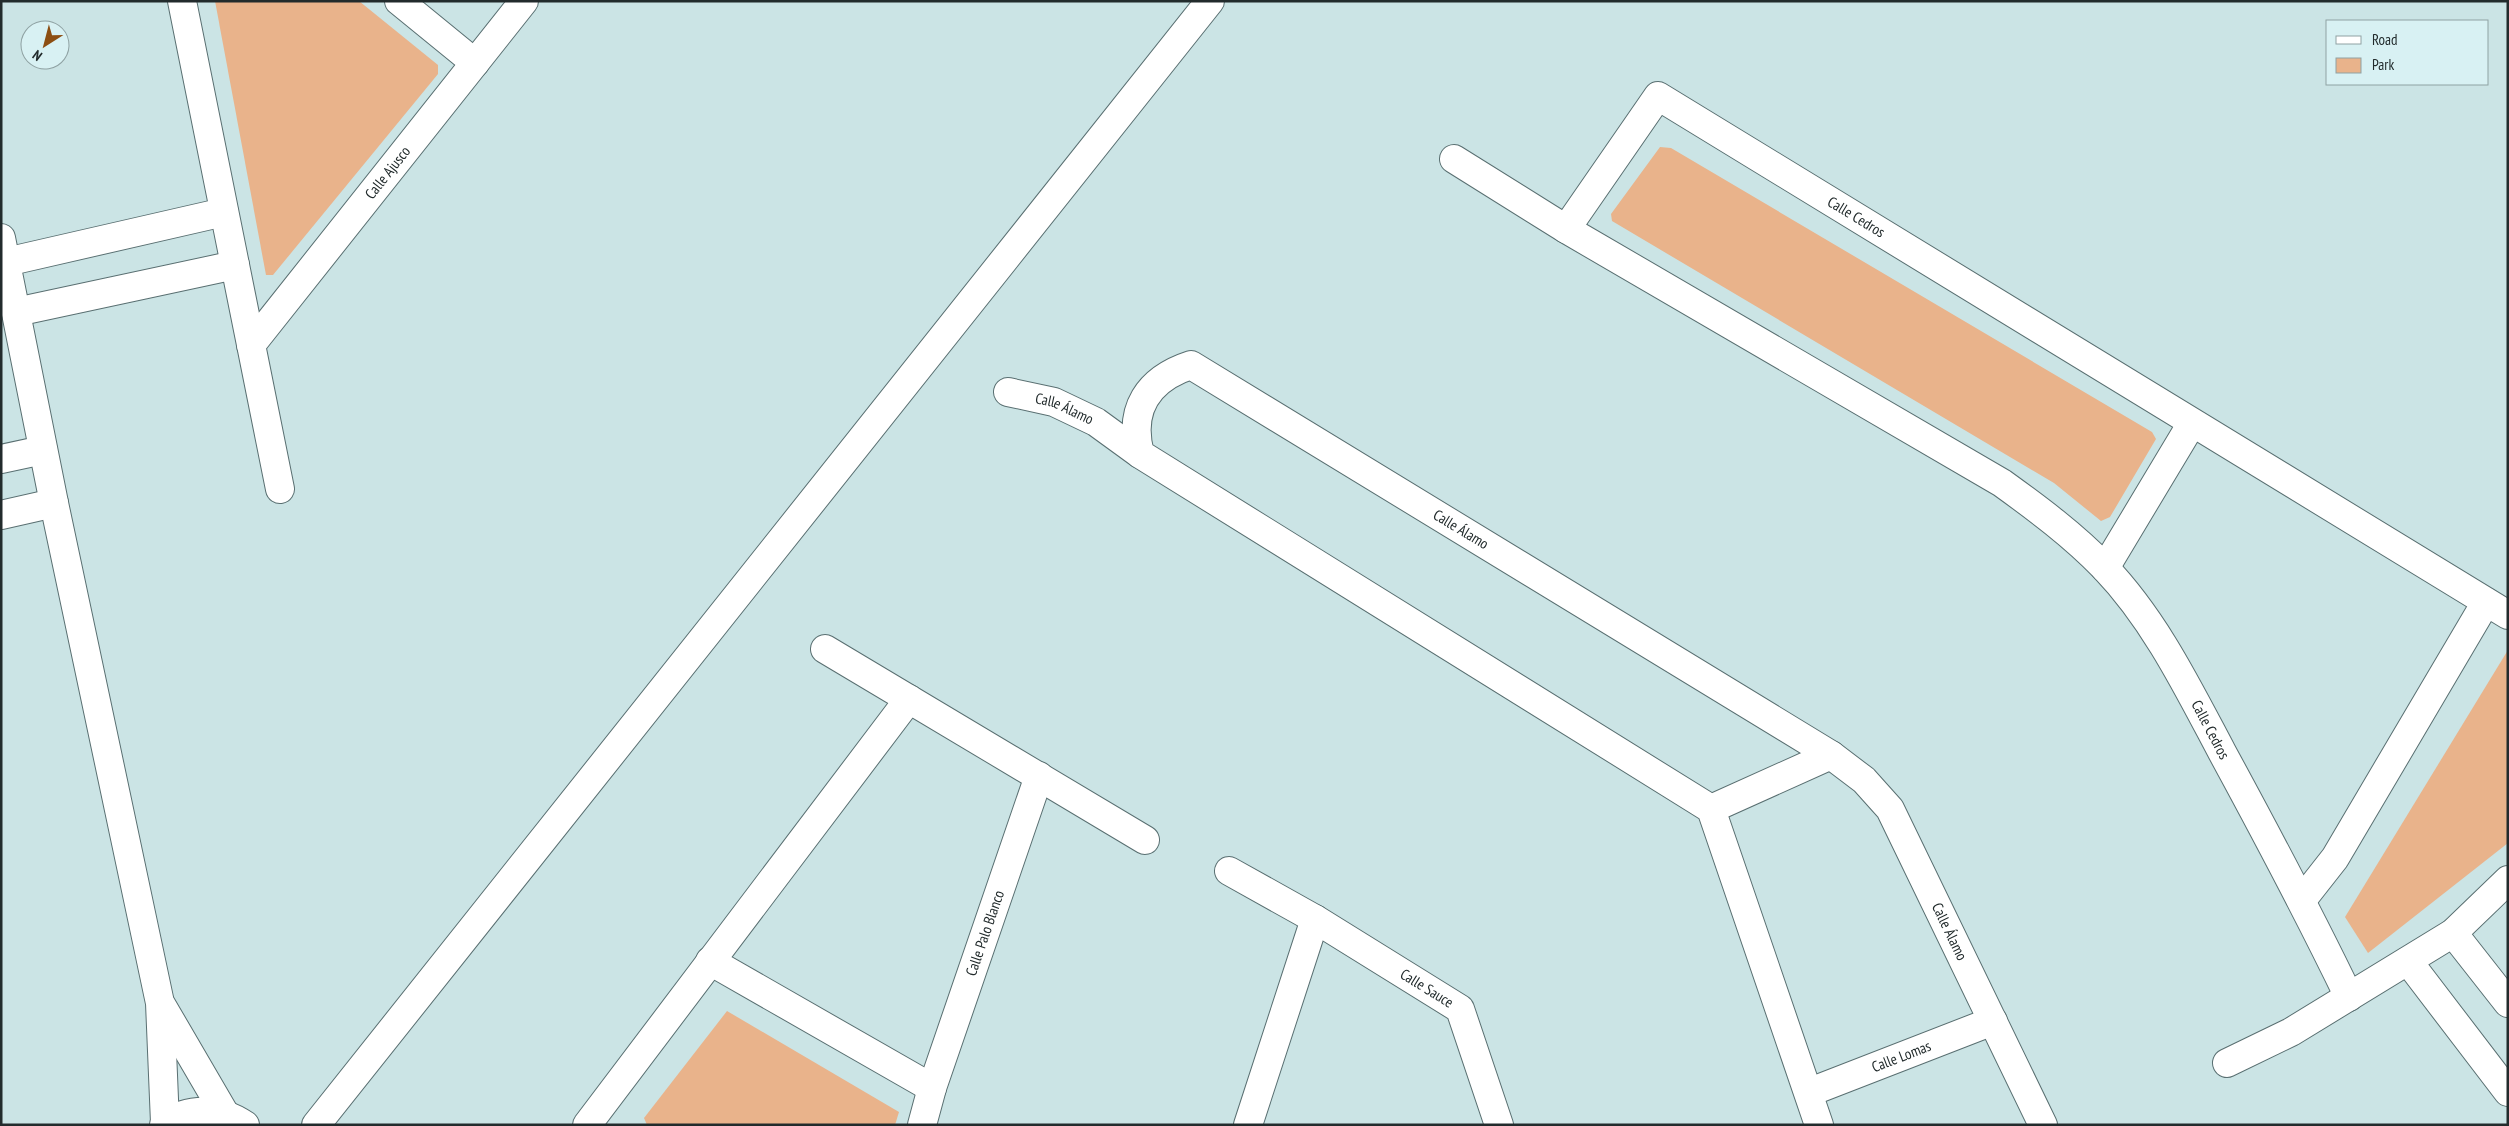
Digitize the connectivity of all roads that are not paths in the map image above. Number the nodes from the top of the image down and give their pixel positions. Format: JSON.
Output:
{"nodes":[{"id":1,"x":182,"y":1,"type":"edge"},
{"id":2,"x":399,"y":1,"type":"edge"},
{"id":3,"x":524,"y":1,"type":"edge"},
{"id":4,"x":1210,"y":1,"type":"edge"},
{"id":5,"x":475,"y":63,"type":"junction"},
{"id":6,"x":1454,"y":159,"type":"dead end"},
{"id":7,"x":224,"y":212,"type":"junction"},
{"id":8,"x":1566,"y":230,"type":"junction"},
{"id":9,"x":4,"y":250,"type":"edge"},
{"id":10,"x":235,"y":264,"type":"junction"},
{"id":11,"x":16,"y":312,"type":"junction"},
{"id":12,"x":251,"y":345,"type":"junction"},
{"id":13,"x":1008,"y":392,"type":"dead end"},
{"id":14,"x":2192,"y":422,"type":"junction"},
{"id":15,"x":43,"y":450,"type":"junction"},
{"id":16,"x":1140,"y":454,"type":"junction"},
{"id":17,"x":1,"y":459,"type":"edge"},
{"id":18,"x":280,"y":489,"type":"dead end"},
{"id":19,"x":54,"y":503,"type":"junction"},
{"id":20,"x":1,"y":515,"type":"edge"},
{"id":21,"x":2105,"y":568,"type":"junction"},
{"id":22,"x":2497,"y":609,"type":"edge"},
{"id":23,"x":825,"y":649,"type":"dead end"},
{"id":24,"x":909,"y":699,"type":"junction"},
{"id":25,"x":1831,"y":755,"type":"junction"},
{"id":26,"x":1039,"y":776,"type":"junction"},
{"id":27,"x":1711,"y":809,"type":"junction"},
{"id":28,"x":1145,"y":840,"type":"dead end"},
{"id":29,"x":1228,"y":871,"type":"dead end"},
{"id":30,"x":2508,"y":880,"type":"edge"},
{"id":31,"x":2302,"y":900,"type":"junction"},
{"id":32,"x":1315,"y":919,"type":"junction"},
{"id":33,"x":2453,"y":933,"type":"junction"},
{"id":34,"x":710,"y":961,"type":"junction"},
{"id":35,"x":2408,"y":961,"type":"junction"},
{"id":36,"x":2349,"y":998,"type":"junction"},
{"id":37,"x":160,"y":1003,"type":"junction"},
{"id":38,"x":2508,"y":1003,"type":"edge"},
{"id":39,"x":1993,"y":1021,"type":"junction"},
{"id":40,"x":2227,"y":1063,"type":"dead end"},
{"id":41,"x":932,"y":1088,"type":"junction"},
{"id":42,"x":1810,"y":1092,"type":"junction"},
{"id":43,"x":2508,"y":1092,"type":"edge"},
{"id":44,"x":235,"y":1120,"type":"edge"},
{"id":45,"x":164,"y":1124,"type":"edge"},
{"id":46,"x":316,"y":1125,"type":"edge"},
{"id":47,"x":587,"y":1125,"type":"edge"},
{"id":48,"x":922,"y":1125,"type":"edge"},
{"id":49,"x":1248,"y":1125,"type":"edge"},
{"id":50,"x":1499,"y":1125,"type":"edge"},
{"id":51,"x":1819,"y":1125,"type":"edge"},
{"id":52,"x":2043,"y":1125,"type":"edge"}],
"edges":[{"from":1,"to":7,"type":"street"},
{"from":2,"to":5,"type":"street"},
{"from":3,"to":5,"type":"street","name":"Calle Ajusco"},
{"from":4,"to":46,"type":"street"},
{"from":5,"to":12,"type":"street","name":"Calle Ajusco"},
{"from":6,"to":8,"type":"street","name":"Calle Cedros"},
{"from":7,"to":9,"type":"street"},
{"from":7,"to":10,"type":"street"},
{"from":8,"to":14,"type":"street","name":"Calle Cedros"},
{"from":8,"to":21,"type":"street","name":"Calle Cedros"},
{"from":9,"to":11,"type":"street"},
{"from":10,"to":11,"type":"street"},
{"from":10,"to":12,"type":"street"},
{"from":11,"to":15,"type":"street"},
{"from":12,"to":18,"type":"street"},
{"from":13,"to":16,"type":"street","name":"Calle Álamo"},
{"from":14,"to":21,"type":"street"},
{"from":14,"to":22,"type":"street","name":"Calle Cedros"},
{"from":15,"to":17,"type":"street"},
{"from":15,"to":19,"type":"street"},
{"from":16,"to":25,"type":"street","name":"Calle Álamo"},
{"from":16,"to":27,"type":"street","name":"Calle Álamo"},
{"from":19,"to":20,"type":"street"},
{"from":19,"to":37,"type":"street"},
{"from":21,"to":31,"type":"street","name":"Calle Cedros"},
{"from":22,"to":31,"type":"street","name":"Calle Cedros"},
{"from":23,"to":24,"type":"street"},
{"from":24,"to":26,"type":"street"},
{"from":24,"to":34,"type":"street"},
{"from":25,"to":27,"type":"street"},
{"from":25,"to":39,"type":"street","name":"Calle Álamo"},
{"from":26,"to":28,"type":"street"},
{"from":26,"to":41,"type":"street","name":"Calle Palo Blanco"},
{"from":27,"to":42,"type":"street"},
{"from":29,"to":32,"type":"street","name":"Calle Sauce"},
{"from":30,"to":33,"type":"street"},
{"from":31,"to":36,"type":"street","name":"Calle Cedros"},
{"from":32,"to":49,"type":"street"},
{"from":32,"to":50,"type":"street","name":"Calle Sauce"},
{"from":33,"to":35,"type":"street"},
{"from":33,"to":38,"type":"street"},
{"from":34,"to":41,"type":"street"},
{"from":34,"to":47,"type":"street"},
{"from":35,"to":36,"type":"street"},
{"from":35,"to":43,"type":"street"},
{"from":36,"to":40,"type":"street"},
{"from":37,"to":44,"type":"street"},
{"from":37,"to":45,"type":"street"},
{"from":39,"to":42,"type":"street","name":"Calle Lomas"},
{"from":39,"to":52,"type":"street","name":"Calle Álamo"},
{"from":41,"to":48,"type":"street","name":"Calle Palo Blanco"},
{"from":42,"to":51,"type":"street"},
{"from":44,"to":45,"type":"street"}]}
